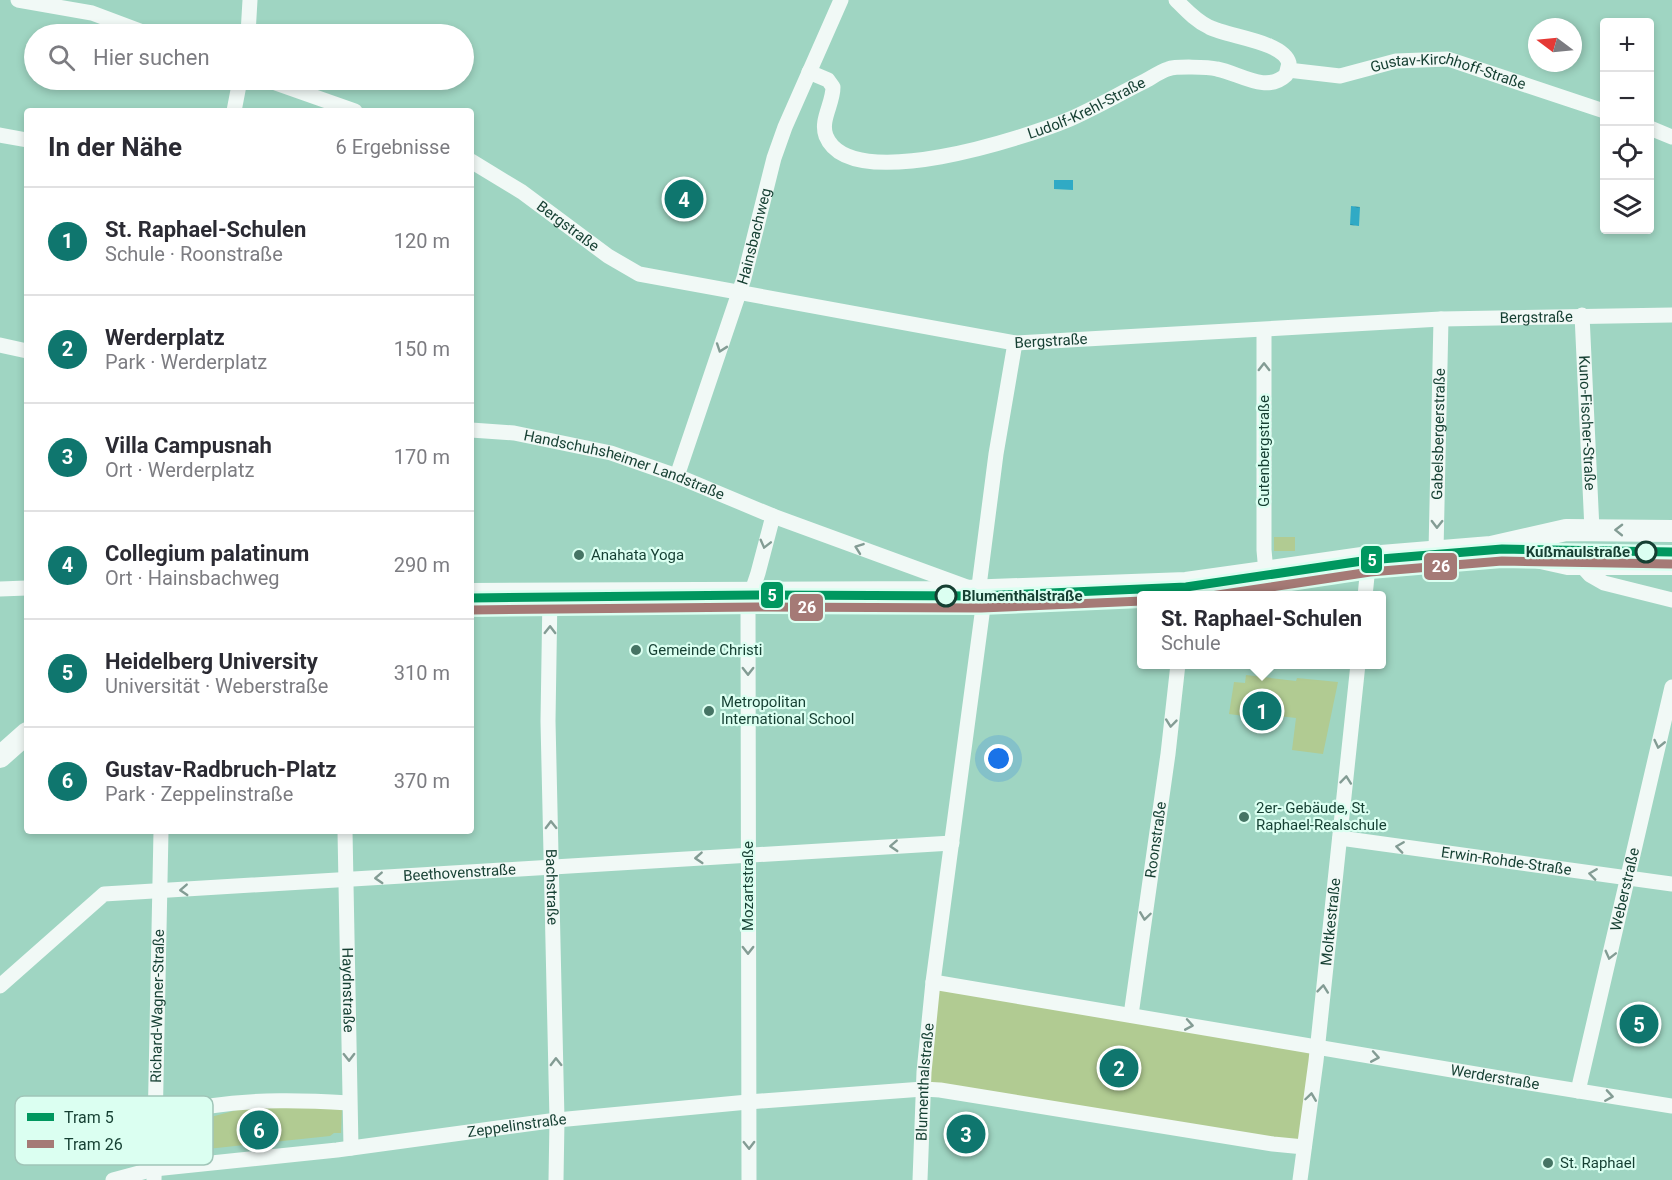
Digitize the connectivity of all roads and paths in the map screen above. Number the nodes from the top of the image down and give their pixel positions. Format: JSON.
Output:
{"nodes":[{"id":1,"x":18,"y":0,"type":"edge"},
{"id":2,"x":250,"y":0,"type":"edge"},
{"id":3,"x":841,"y":0,"type":"edge"},
{"id":4,"x":1176,"y":0,"type":"edge"},
{"id":5,"x":121,"y":24,"type":"edge"},
{"id":6,"x":249,"y":24,"type":"edge"},
{"id":7,"x":1288,"y":70,"type":"junction"},
{"id":8,"x":809,"y":72,"type":"junction"},
{"id":9,"x":238,"y":90,"type":"edge"},
{"id":10,"x":295,"y":90,"type":"edge"},
{"id":11,"x":235,"y":108,"type":"edge"},
{"id":12,"x":346,"y":108,"type":"edge"},
{"id":13,"x":1600,"y":109,"type":"edge"},
{"id":14,"x":1654,"y":130,"type":"edge"},
{"id":15,"x":0,"y":135,"type":"edge"},
{"id":16,"x":1672,"y":137,"type":"edge"},
{"id":17,"x":24,"y":139,"type":"edge"},
{"id":18,"x":474,"y":163,"type":"edge"},
{"id":19,"x":739,"y":292,"type":"junction"},
{"id":20,"x":1582,"y":315,"type":"junction"},
{"id":21,"x":1672,"y":315,"type":"edge"},
{"id":22,"x":1441,"y":319,"type":"junction"},
{"id":23,"x":1264,"y":330,"type":"junction"},
{"id":24,"x":1015,"y":343,"type":"junction"},
{"id":25,"x":0,"y":345,"type":"edge"},
{"id":26,"x":24,"y":350,"type":"edge"},
{"id":27,"x":474,"y":430,"type":"edge"},
{"id":28,"x":677,"y":476,"type":"junction"},
{"id":29,"x":773,"y":516,"type":"junction"},
{"id":30,"x":1592,"y":530,"type":"junction"},
{"id":31,"x":1672,"y":531,"type":"edge"},
{"id":32,"x":1491,"y":547,"type":"junction"},
{"id":33,"x":1436,"y":551,"type":"junction"},
{"id":34,"x":1369,"y":557,"type":"junction"},
{"id":35,"x":1580,"y":564,"type":"junction"},
{"id":36,"x":1672,"y":564,"type":"edge"},
{"id":37,"x":1266,"y":572,"type":"junction"},
{"id":38,"x":24,"y":588,"type":"edge"},
{"id":39,"x":0,"y":589,"type":"edge"},
{"id":40,"x":1185,"y":590,"type":"edge"},
{"id":41,"x":978,"y":591,"type":"junction"},
{"id":42,"x":1366,"y":591,"type":"edge"},
{"id":43,"x":750,"y":592,"type":"junction"},
{"id":44,"x":550,"y":593,"type":"junction"},
{"id":45,"x":474,"y":594,"type":"edge"},
{"id":46,"x":1672,"y":600,"type":"edge"},
{"id":47,"x":1177,"y":669,"type":"edge"},
{"id":48,"x":1357,"y":669,"type":"edge"},
{"id":49,"x":1672,"y":687,"type":"edge"},
{"id":50,"x":24,"y":736,"type":"edge"},
{"id":51,"x":0,"y":757,"type":"edge"},
{"id":52,"x":161,"y":834,"type":"edge"},
{"id":53,"x":345,"y":834,"type":"edge"},
{"id":54,"x":1340,"y":838,"type":"junction"},
{"id":55,"x":952,"y":843,"type":"junction"},
{"id":56,"x":748,"y":855,"type":"junction"},
{"id":57,"x":552,"y":868,"type":"junction"},
{"id":58,"x":1628,"y":879,"type":"junction"},
{"id":59,"x":346,"y":880,"type":"junction"},
{"id":60,"x":1672,"y":884,"type":"edge"},
{"id":61,"x":160,"y":891,"type":"junction"},
{"id":62,"x":933,"y":982,"type":"junction"},
{"id":63,"x":0,"y":986,"type":"edge"},
{"id":64,"x":1131,"y":1015,"type":"junction"},
{"id":65,"x":1318,"y":1048,"type":"junction"},
{"id":66,"x":923,"y":1089,"type":"junction"},
{"id":67,"x":1578,"y":1090,"type":"junction"},
{"id":68,"x":156,"y":1096,"type":"edge"},
{"id":69,"x":748,"y":1102,"type":"junction"},
{"id":70,"x":349,"y":1103,"type":"junction"},
{"id":71,"x":213,"y":1105,"type":"edge"},
{"id":72,"x":1672,"y":1106,"type":"edge"},
{"id":73,"x":557,"y":1120,"type":"junction"},
{"id":74,"x":1304,"y":1147,"type":"junction"},
{"id":75,"x":351,"y":1148,"type":"junction"},
{"id":76,"x":154,"y":1174,"type":"edge"},
{"id":77,"x":113,"y":1180,"type":"edge"},
{"id":78,"x":556,"y":1180,"type":"edge"},
{"id":79,"x":749,"y":1180,"type":"edge"},
{"id":80,"x":920,"y":1180,"type":"edge"},
{"id":81,"x":1300,"y":1180,"type":"edge"}],
"edges":[{"from":1,"to":5,"type":"street"},
{"from":2,"to":6,"type":"street"},
{"from":3,"to":8,"type":"street","name":"Hainsbachweg"},
{"from":4,"to":7,"type":"street"},
{"from":7,"to":8,"type":"street","name":"Ludolf-Krehl-Straße"},
{"from":7,"to":13,"type":"street","name":"Gustav-Kirchhoff-Straße"},
{"from":8,"to":19,"type":"street","name":"Hainsbachweg"},
{"from":9,"to":11,"type":"street"},
{"from":10,"to":12,"type":"street"},
{"from":14,"to":16,"type":"street"},
{"from":15,"to":17,"type":"street"},
{"from":18,"to":19,"type":"street","name":"Bergstraße"},
{"from":19,"to":24,"type":"street","name":"Bergstraße"},
{"from":19,"to":28,"type":"street","name":"Hainsbachweg","one_way":true},
{"from":20,"to":21,"type":"street","name":"Bergstraße"},
{"from":20,"to":22,"type":"street","name":"Bergstraße"},
{"from":20,"to":30,"type":"street","name":"Kuno-Fischer-Straße"},
{"from":22,"to":23,"type":"street","name":"Bergstraße"},
{"from":22,"to":33,"type":"street","name":"Gabelsbergerstraße","one_way":true},
{"from":23,"to":24,"type":"street","name":"Bergstraße"},
{"from":37,"to":23,"type":"street","name":"Gutenbergstraße","one_way":true},
{"from":24,"to":41,"type":"street","name":"Blumenthalstraße"},
{"from":25,"to":26,"type":"street"},
{"from":27,"to":28,"type":"street","name":"Handschuhsheimer Landstraße"},
{"from":28,"to":29,"type":"street","name":"Handschuhsheimer Landstraße"},
{"from":41,"to":29,"type":"street","name":"Handschuhsheimer Landstraße","one_way":true},
{"from":29,"to":43,"type":"street","one_way":true},
{"from":31,"to":30,"type":"main road","name":"Handschuhsheimer Landstraße","one_way":true},
{"from":30,"to":32,"type":"main road","name":"Handschuhsheimer Landstraße"},
{"from":32,"to":33,"type":"main road","name":"Handschuhsheimer Landstraße"},
{"from":32,"to":35,"type":"main road","name":"Handschuhsheimer Landstraße"},
{"from":33,"to":34,"type":"main road","name":"Handschuhsheimer Landstraße"},
{"from":34,"to":37,"type":"main road","name":"Handschuhsheimer Landstraße"},
{"from":34,"to":42,"type":"street"},
{"from":35,"to":36,"type":"main road","name":"Handschuhsheimer Landstraße"},
{"from":35,"to":46,"type":"street"},
{"from":37,"to":40,"type":"main road","name":"Handschuhsheimer Landstraße"},
{"from":38,"to":39,"type":"street"},
{"from":40,"to":41,"type":"main road","name":"Handschuhsheimer Landstraße"},
{"from":41,"to":43,"type":"main road"},
{"from":41,"to":55,"type":"street","name":"Blumenthalstraße"},
{"from":43,"to":44,"type":"main road"},
{"from":43,"to":56,"type":"street","name":"Mozartstraße","one_way":true},
{"from":44,"to":45,"type":"main road"},
{"from":57,"to":44,"type":"street","name":"Bachstraße","one_way":true},
{"from":47,"to":64,"type":"street","name":"Roonstraße","one_way":true},
{"from":54,"to":48,"type":"street","name":"Moltkestraße","one_way":true},
{"from":49,"to":58,"type":"street","name":"Weberstraße","one_way":true},
{"from":50,"to":51,"type":"main road"},
{"from":52,"to":61,"type":"street","name":"Richard-Wagner-Straße"},
{"from":53,"to":59,"type":"street","name":"Haydnstraße"},
{"from":58,"to":54,"type":"street","name":"Erwin-Rohde-Straße","one_way":true},
{"from":65,"to":54,"type":"street","name":"Moltkestraße","one_way":true},
{"from":55,"to":56,"type":"street","name":"Beethovenstraße","one_way":true},
{"from":55,"to":62,"type":"street","name":"Blumenthalstraße"},
{"from":56,"to":57,"type":"street","name":"Beethovenstraße","one_way":true},
{"from":56,"to":69,"type":"street","name":"Mozartstraße","one_way":true},
{"from":57,"to":59,"type":"street","name":"Beethovenstraße","one_way":true},
{"from":73,"to":57,"type":"street","name":"Bachstraße","one_way":true},
{"from":58,"to":60,"type":"street","name":"Erwin-Rohde-Straße"},
{"from":58,"to":67,"type":"street","name":"Weberstraße","one_way":true},
{"from":59,"to":61,"type":"street","name":"Beethovenstraße","one_way":true},
{"from":59,"to":70,"type":"street","name":"Haydnstraße","one_way":true},
{"from":61,"to":63,"type":"street","name":"Beethovenstraße"},
{"from":61,"to":68,"type":"street","name":"Richard-Wagner-Straße"},
{"from":62,"to":64,"type":"street","name":"Werderstraße"},
{"from":62,"to":66,"type":"street","name":"Blumenthalstraße"},
{"from":64,"to":65,"type":"street","name":"Werderstraße","one_way":true},
{"from":65,"to":67,"type":"street","name":"Werderstraße","one_way":true},
{"from":74,"to":65,"type":"street","name":"Moltkestraße","one_way":true},
{"from":66,"to":69,"type":"street","name":"Zeppelinstraße"},
{"from":66,"to":74,"type":"street","name":"Zeppelinstraße"},
{"from":66,"to":80,"type":"street","name":"Blumenthalstraße"},
{"from":67,"to":72,"type":"street","name":"Werderstraße","one_way":true},
{"from":69,"to":73,"type":"street","name":"Zeppelinstraße"},
{"from":69,"to":79,"type":"street","name":"Mozartstraße","one_way":true},
{"from":70,"to":71,"type":"street"},
{"from":70,"to":75,"type":"street","name":"Haydnstraße"},
{"from":73,"to":75,"type":"street","name":"Zeppelinstraße"},
{"from":73,"to":78,"type":"street","name":"Bachstraße"},
{"from":74,"to":81,"type":"street","name":"Moltkestraße"},
{"from":75,"to":76,"type":"street","name":"Zeppelinstraße"},
{"from":76,"to":77,"type":"street","name":"Zeppelinstraße"}]}
